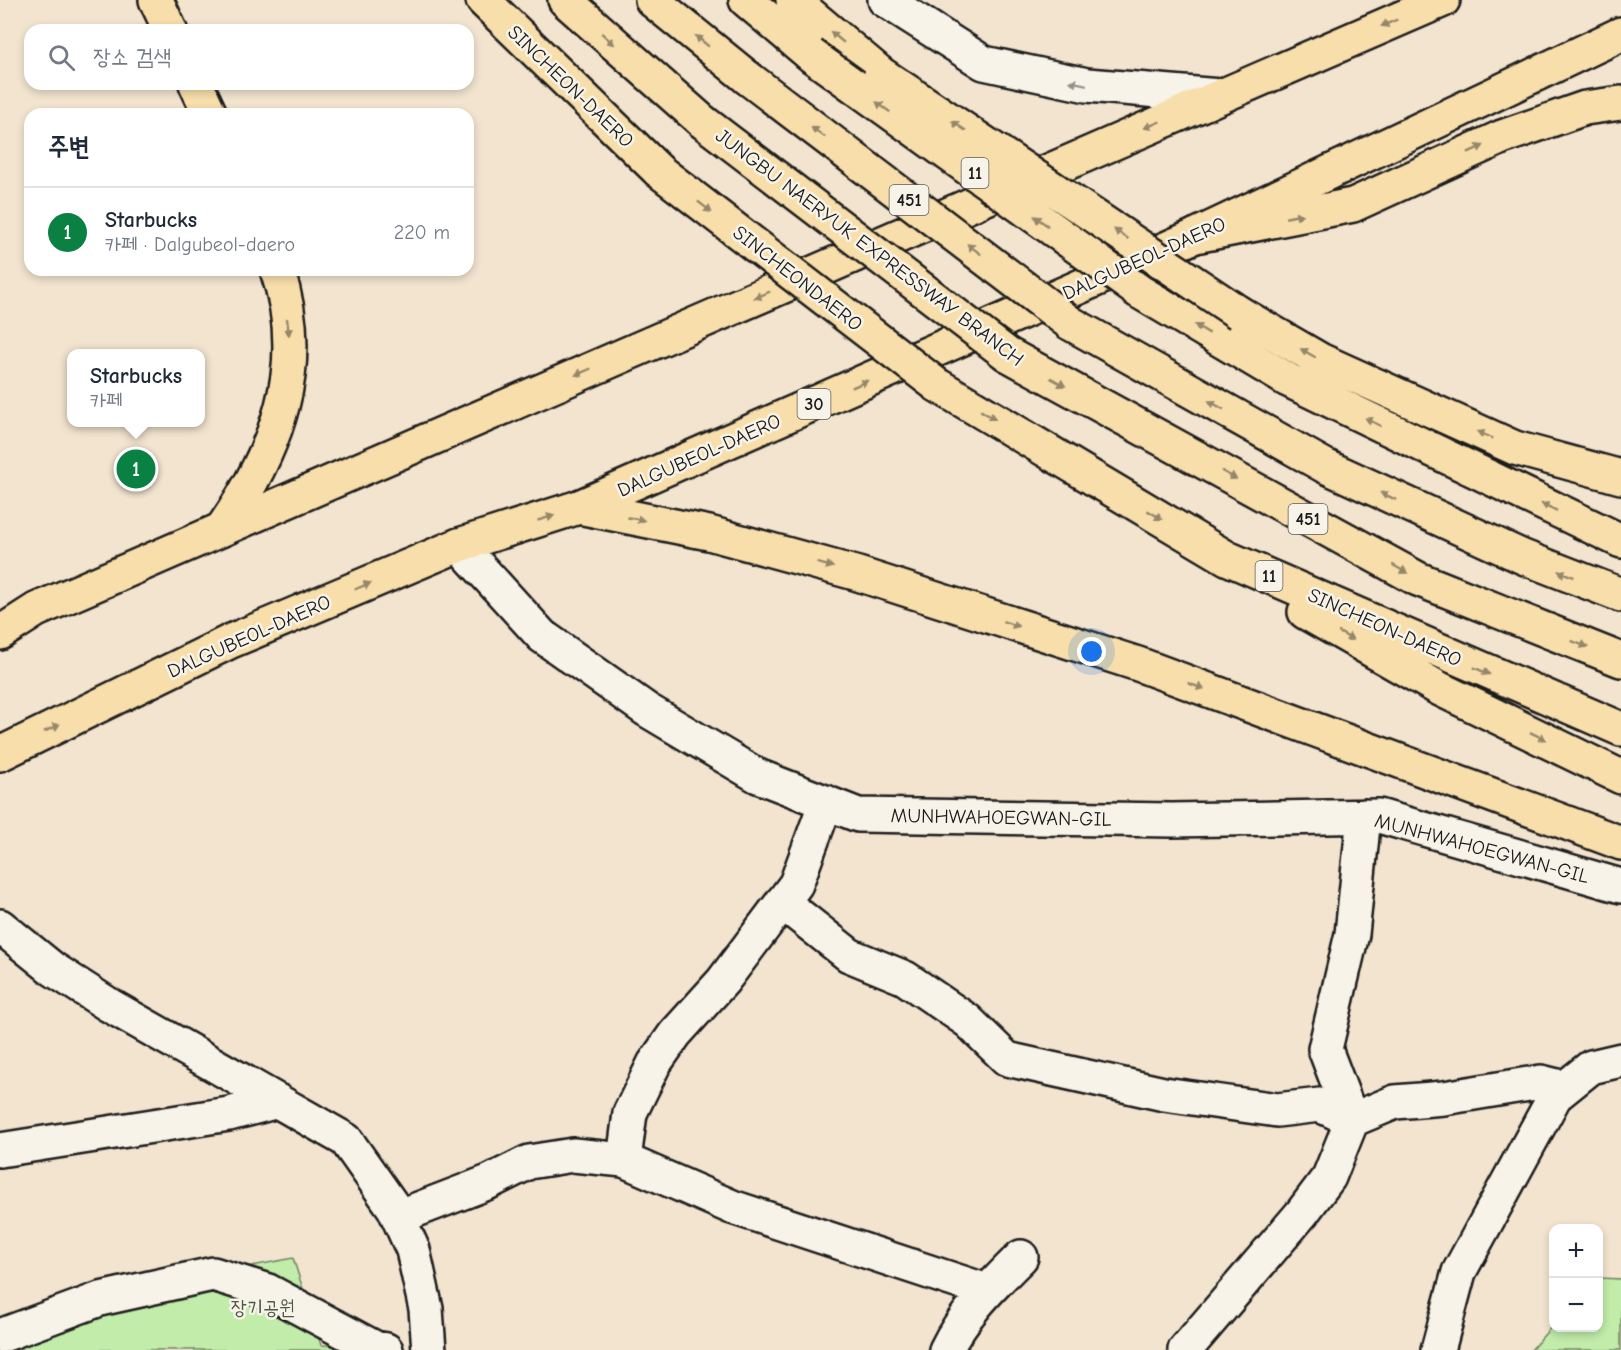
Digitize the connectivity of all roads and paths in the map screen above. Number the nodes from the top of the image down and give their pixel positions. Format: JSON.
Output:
{"nodes":[{"id":1,"x":156,"y":0,"type":"edge"},
{"id":2,"x":483,"y":0,"type":"edge"},
{"id":3,"x":565,"y":0,"type":"edge"},
{"id":4,"x":652,"y":0,"type":"edge"},
{"id":5,"x":746,"y":0,"type":"edge"},
{"id":6,"x":793,"y":0,"type":"edge"},
{"id":7,"x":885,"y":0,"type":"edge"},
{"id":8,"x":1443,"y":0,"type":"edge"},
{"id":9,"x":167,"y":24,"type":"edge"},
{"id":10,"x":1621,"y":34,"type":"edge"},
{"id":11,"x":199,"y":90,"type":"edge"},
{"id":12,"x":1220,"y":96,"type":"junction"},
{"id":13,"x":1621,"y":103,"type":"edge"},
{"id":14,"x":207,"y":108,"type":"edge"},
{"id":15,"x":659,"y":171,"type":"joint"},
{"id":16,"x":1195,"y":236,"type":"junction"},
{"id":17,"x":278,"y":276,"type":"edge"},
{"id":18,"x":937,"y":385,"type":"joint"},
{"id":19,"x":1515,"y":448,"type":"junction"},
{"id":20,"x":1621,"y":477,"type":"edge"},
{"id":21,"x":1621,"y":498,"type":"edge"},
{"id":22,"x":579,"y":507,"type":"junction"},
{"id":23,"x":222,"y":529,"type":"junction"},
{"id":24,"x":1621,"y":541,"type":"edge"},
{"id":25,"x":459,"y":545,"type":"junction"},
{"id":26,"x":1227,"y":558,"type":"junction"},
{"id":27,"x":1621,"y":595,"type":"edge"},
{"id":28,"x":0,"y":633,"type":"edge"},
{"id":29,"x":1621,"y":660,"type":"edge"},
{"id":30,"x":1621,"y":729,"type":"edge"},
{"id":31,"x":0,"y":754,"type":"edge"},
{"id":32,"x":1621,"y":777,"type":"edge"},
{"id":33,"x":826,"y":802,"type":"junction"},
{"id":34,"x":1364,"y":816,"type":"junction"},
{"id":35,"x":1621,"y":843,"type":"edge"},
{"id":36,"x":1621,"y":886,"type":"edge"},
{"id":37,"x":782,"y":902,"type":"junction"},
{"id":38,"x":0,"y":926,"type":"edge"},
{"id":39,"x":1621,"y":1060,"type":"edge"},
{"id":40,"x":1565,"y":1088,"type":"junction"},
{"id":41,"x":278,"y":1101,"type":"junction"},
{"id":42,"x":1352,"y":1120,"type":"junction"},
{"id":43,"x":0,"y":1150,"type":"edge"},
{"id":44,"x":624,"y":1160,"type":"junction"},
{"id":45,"x":398,"y":1217,"type":"junction"},
{"id":46,"x":1021,"y":1257,"type":"dead end"},
{"id":47,"x":987,"y":1291,"type":"junction"},
{"id":48,"x":0,"y":1336,"type":"edge"},
{"id":49,"x":386,"y":1350,"type":"edge"},
{"id":50,"x":429,"y":1350,"type":"edge"},
{"id":51,"x":946,"y":1350,"type":"edge"},
{"id":52,"x":1185,"y":1350,"type":"edge"},
{"id":53,"x":1438,"y":1350,"type":"edge"}],
"edges":[{"from":1,"to":9,"type":"main road"},
{"from":2,"to":15,"type":"main road","name":"SINCHEON-DAERO","number":"11"},
{"from":3,"to":29,"type":"main road","name":"JUNGBU NAERYUK EXPRESSWAY BRANCH","number":"451","one_way":true,"bridge":true},
{"from":27,"to":4,"type":"main road","number":"451","one_way":true,"bridge":true},
{"from":24,"to":5,"type":"main road","number":"11","one_way":true,"bridge":true},
{"from":19,"to":6,"type":"main road","one_way":true,"bridge":true},
{"from":12,"to":7,"type":"street","one_way":true},
{"from":8,"to":12,"type":"main road","one_way":true},
{"from":10,"to":16,"type":"main road","name":"DALGUBEOL-DAERO","number":"30"},
{"from":11,"to":14,"type":"main road"},
{"from":12,"to":23,"type":"main road","one_way":true},
{"from":16,"to":13,"type":"main road","one_way":true},
{"from":15,"to":18,"type":"main road","name":"SINCHEONDAERO","number":"11","one_way":true,"bridge":true},
{"from":22,"to":16,"type":"main road","name":"DALGUBEOL-DAERO","number":"30","one_way":true},
{"from":17,"to":23,"type":"main road","one_way":true},
{"from":18,"to":26,"type":"main road","name":"SINCHEON-DAERO","number":"11","one_way":true},
{"from":19,"to":20,"type":"main road"},
{"from":19,"to":21,"type":"main road"},
{"from":25,"to":22,"type":"main road","name":"DALGUBEOL-DAERO","number":"30","one_way":true},
{"from":22,"to":35,"type":"main road","one_way":true},
{"from":23,"to":28,"type":"main road"},
{"from":31,"to":25,"type":"main road","name":"DALGUBEOL-DAERO","number":"30","one_way":true},
{"from":25,"to":33,"type":"street","name":"MUNHWAHOEGWAN-GIL"},
{"from":26,"to":30,"type":"main road","name":"SINCHEON-DAERO","number":"11","one_way":true},
{"from":26,"to":32,"type":"main road","one_way":true},
{"from":33,"to":34,"type":"street","name":"MUNHWAHOEGWAN-GIL"},
{"from":33,"to":37,"type":"street"},
{"from":34,"to":36,"type":"street","name":"MUNHWAHOEGWAN-GIL"},
{"from":34,"to":42,"type":"street"},
{"from":37,"to":42,"type":"street"},
{"from":37,"to":44,"type":"street"},
{"from":38,"to":41,"type":"street"},
{"from":39,"to":40,"type":"street"},
{"from":40,"to":42,"type":"street"},
{"from":40,"to":53,"type":"street"},
{"from":41,"to":43,"type":"street"},
{"from":41,"to":45,"type":"street"},
{"from":42,"to":52,"type":"street"},
{"from":44,"to":45,"type":"street"},
{"from":44,"to":47,"type":"street"},
{"from":45,"to":50,"type":"street"},
{"from":46,"to":47,"type":"street"},
{"from":47,"to":51,"type":"street"},
{"from":48,"to":49,"type":"street"}]}
